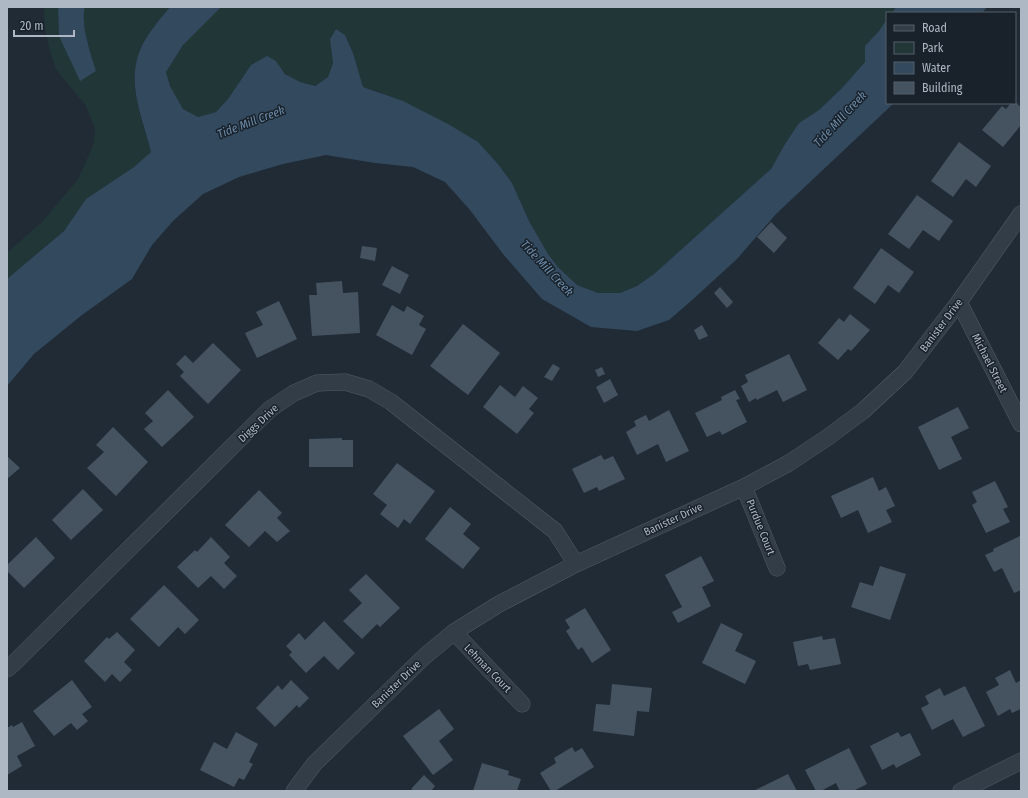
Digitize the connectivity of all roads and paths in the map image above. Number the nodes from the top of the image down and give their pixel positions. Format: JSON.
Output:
{"nodes":[{"id":1,"x":1021,"y":214,"type":"edge"},
{"id":2,"x":959,"y":302,"type":"junction"},
{"id":3,"x":1021,"y":424,"type":"edge"},
{"id":4,"x":744,"y":486,"type":"junction"},
{"id":5,"x":576,"y":564,"type":"junction"},
{"id":6,"x":777,"y":568,"type":"dead end"},
{"id":7,"x":454,"y":632,"type":"junction"},
{"id":8,"x":7,"y":669,"type":"edge"},
{"id":9,"x":522,"y":704,"type":"dead end"},
{"id":10,"x":1021,"y":761,"type":"edge"},
{"id":11,"x":294,"y":791,"type":"edge"},
{"id":12,"x":961,"y":791,"type":"edge"}],
"edges":[{"from":1,"to":2,"type":"street","name":"Banister Drive"},
{"from":2,"to":3,"type":"street","name":"Michael Street"},
{"from":2,"to":4,"type":"street","name":"Banister Drive"},
{"from":4,"to":5,"type":"street","name":"Banister Drive"},
{"from":4,"to":6,"type":"street","name":"Purdue Court"},
{"from":5,"to":7,"type":"street","name":"Banister Drive"},
{"from":5,"to":8,"type":"street","name":"Diggs Drive"},
{"from":7,"to":9,"type":"street","name":"Lehman Court"},
{"from":7,"to":11,"type":"street","name":"Banister Drive"},
{"from":10,"to":12,"type":"street"}]}
